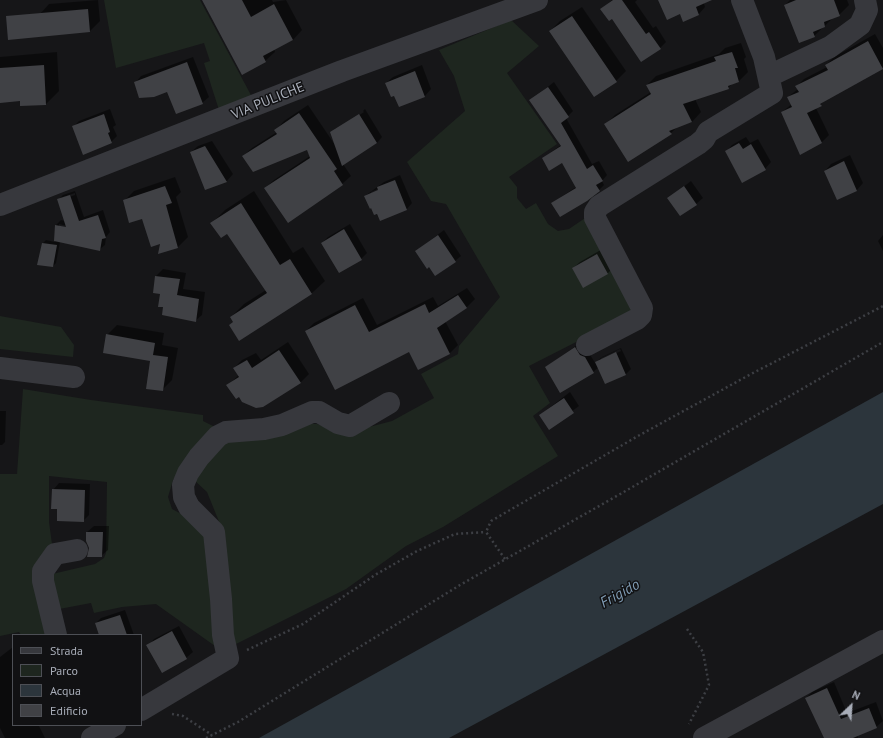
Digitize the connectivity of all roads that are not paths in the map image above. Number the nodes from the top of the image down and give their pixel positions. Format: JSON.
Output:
{"nodes":[{"id":1,"x":537,"y":0,"type":"edge"},
{"id":2,"x":742,"y":0,"type":"edge"},
{"id":3,"x":865,"y":0,"type":"edge"},
{"id":4,"x":769,"y":76,"type":"junction"},
{"id":5,"x":0,"y":205,"type":"edge"},
{"id":6,"x":587,"y":345,"type":"dead end"},
{"id":7,"x":0,"y":368,"type":"edge"},
{"id":8,"x":74,"y":377,"type":"dead end"},
{"id":9,"x":389,"y":403,"type":"dead end"},
{"id":10,"x":77,"y":550,"type":"dead end"},
{"id":11,"x":56,"y":634,"type":"edge"},
{"id":12,"x":883,"y":641,"type":"edge"},
{"id":13,"x":142,"y":709,"type":"edge"},
{"id":14,"x":113,"y":726,"type":"edge"},
{"id":15,"x":696,"y":732,"type":"edge"},
{"id":16,"x":92,"y":738,"type":"edge"}],
"edges":[{"from":1,"to":5,"type":"street","name":"VIA PULICHE"},
{"from":2,"to":4,"type":"street"},
{"from":3,"to":4,"type":"street"},
{"from":4,"to":6,"type":"street"},
{"from":7,"to":8,"type":"street"},
{"from":9,"to":13,"type":"street"},
{"from":10,"to":11,"type":"street"},
{"from":12,"to":15,"type":"street"},
{"from":14,"to":16,"type":"street"}]}
